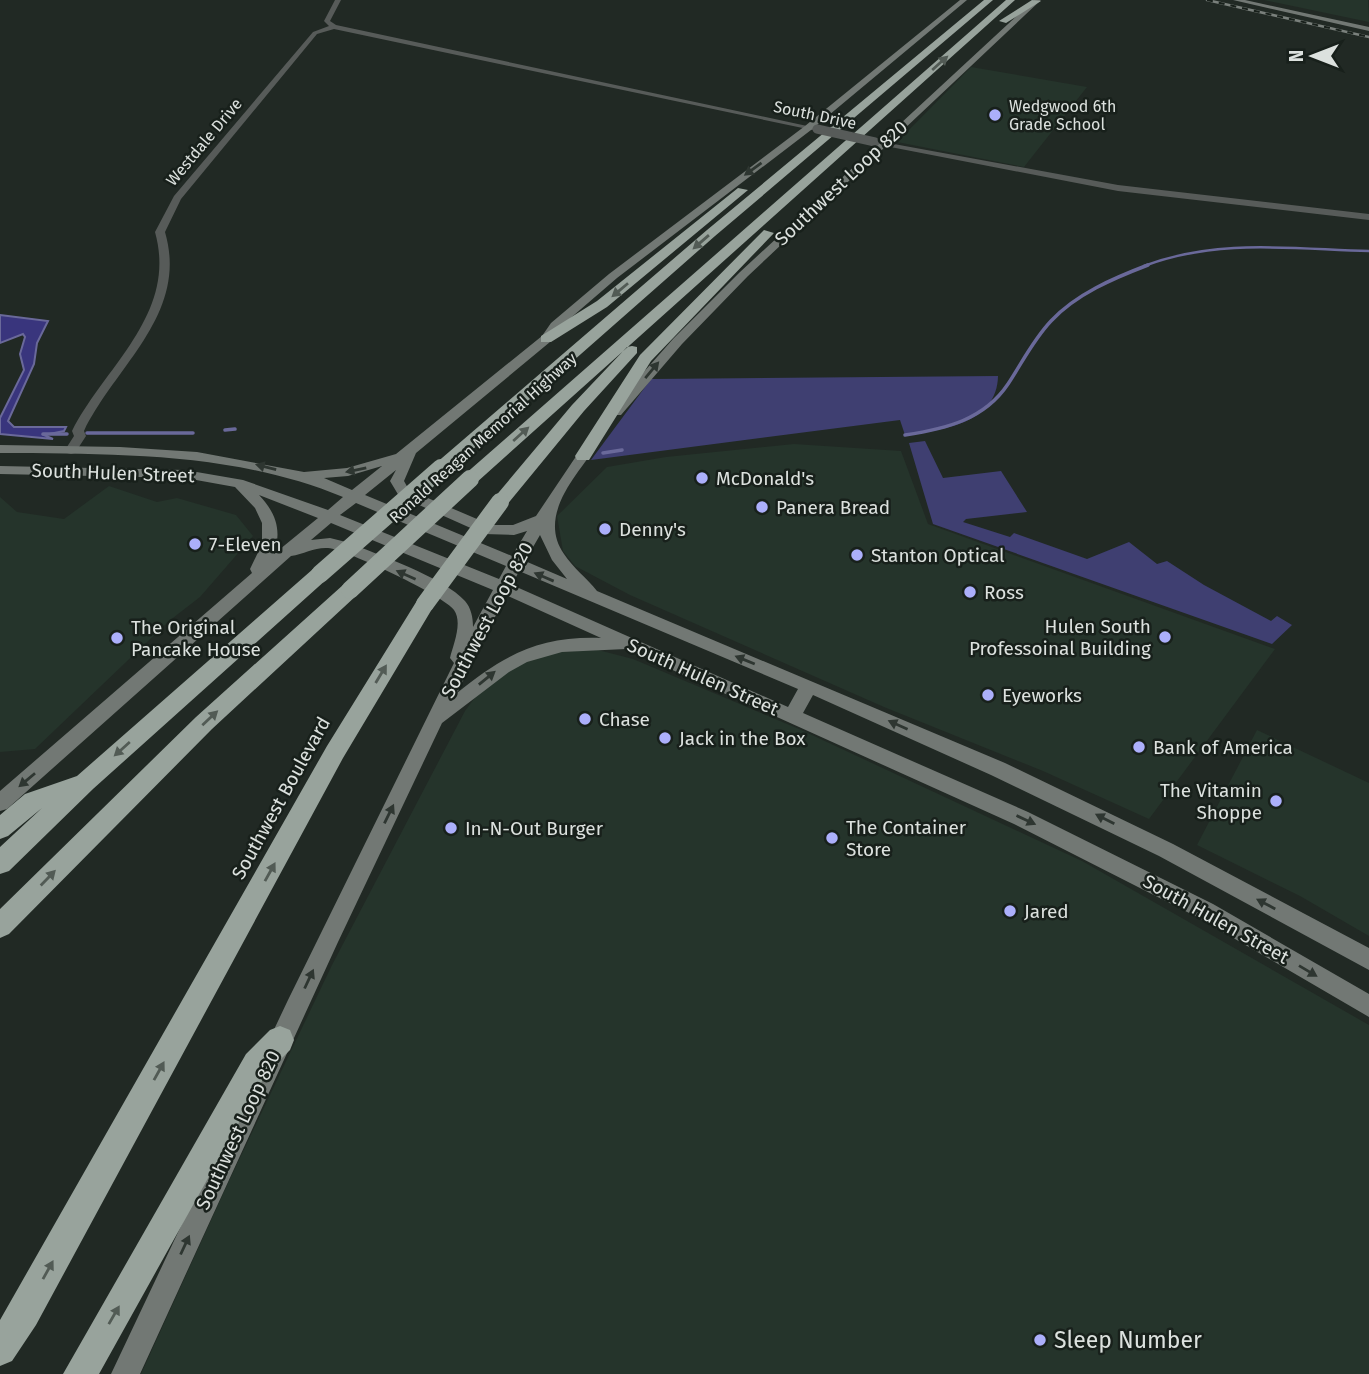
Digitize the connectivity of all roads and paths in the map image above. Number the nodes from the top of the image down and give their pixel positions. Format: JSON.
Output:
{"nodes":[{"id":1,"x":338,"y":0,"type":"edge"},
{"id":2,"x":964,"y":0,"type":"edge"},
{"id":3,"x":974,"y":0,"type":"edge"},
{"id":4,"x":989,"y":0,"type":"edge"},
{"id":5,"x":1011,"y":0,"type":"edge"},
{"id":6,"x":1236,"y":0,"type":"edge"},
{"id":7,"x":1255,"y":0,"type":"edge"},
{"id":8,"x":1037,"y":1,"type":"edge"},
{"id":9,"x":331,"y":24,"type":"junction"},
{"id":10,"x":1369,"y":27,"type":"edge"},
{"id":11,"x":889,"y":83,"type":"junction"},
{"id":12,"x":888,"y":108,"type":"junction"},
{"id":13,"x":812,"y":129,"type":"junction"},
{"id":14,"x":879,"y":143,"type":"junction"},
{"id":15,"x":793,"y":164,"type":"junction"},
{"id":16,"x":794,"y":192,"type":"junction"},
{"id":17,"x":1369,"y":217,"type":"edge"},
{"id":18,"x":662,"y":310,"type":"junction"},
{"id":19,"x":545,"y":339,"type":"junction"},
{"id":20,"x":78,"y":431,"type":"junction"},
{"id":21,"x":0,"y":449,"type":"edge"},
{"id":22,"x":413,"y":449,"type":"junction"},
{"id":23,"x":71,"y":450,"type":"junction"},
{"id":24,"x":186,"y":453,"type":"junction"},
{"id":25,"x":583,"y":457,"type":"junction"},
{"id":26,"x":54,"y":458,"type":"junction"},
{"id":27,"x":0,"y":462,"type":"edge"},
{"id":28,"x":0,"y":470,"type":"edge"},
{"id":29,"x":296,"y":475,"type":"junction"},
{"id":30,"x":238,"y":483,"type":"junction"},
{"id":31,"x":562,"y":487,"type":"junction"},
{"id":32,"x":354,"y":496,"type":"junction"},
{"id":33,"x":328,"y":516,"type":"junction"},
{"id":34,"x":541,"y":520,"type":"junction"},
{"id":35,"x":280,"y":557,"type":"junction"},
{"id":36,"x":514,"y":565,"type":"junction"},
{"id":37,"x":502,"y":587,"type":"junction"},
{"id":38,"x":244,"y":590,"type":"junction"},
{"id":39,"x":595,"y":598,"type":"junction"},
{"id":40,"x":632,"y":646,"type":"junction"},
{"id":41,"x":454,"y":682,"type":"junction"},
{"id":42,"x":808,"y":686,"type":"junction"},
{"id":43,"x":792,"y":716,"type":"junction"},
{"id":44,"x":435,"y":722,"type":"junction"},
{"id":45,"x":85,"y":782,"type":"junction"},
{"id":46,"x":0,"y":803,"type":"edge"},
{"id":47,"x":0,"y":829,"type":"edge"},
{"id":48,"x":0,"y":863,"type":"edge"},
{"id":49,"x":0,"y":926,"type":"edge"},
{"id":50,"x":1369,"y":960,"type":"edge"},
{"id":51,"x":1369,"y":1006,"type":"edge"},
{"id":52,"x":280,"y":1040,"type":"junction"},
{"id":53,"x":23,"y":1313,"type":"junction"},
{"id":54,"x":0,"y":1349,"type":"edge"},
{"id":55,"x":0,"y":1365,"type":"edge"},
{"id":56,"x":80,"y":1374,"type":"edge"},
{"id":57,"x":125,"y":1374,"type":"edge"}],
"edges":[{"from":1,"to":9,"type":"street"},
{"from":2,"to":13,"type":"main road"},
{"from":3,"to":11,"type":"highway"},
{"from":4,"to":11,"type":"highway","name":"Ronald Reagan Memorial Highway"},
{"from":12,"to":5,"type":"highway","name":"Ronald Reagan Memorial Highway","one_way":true},
{"from":6,"to":10,"type":"main road"},
{"from":7,"to":10,"type":"main road"},
{"from":8,"to":12,"type":"highway"},
{"from":8,"to":14,"type":"main road","name":"Southwest Loop 820"},
{"from":9,"to":13,"type":"street","name":"South Drive"},
{"from":9,"to":20,"type":"street","name":"Westdale Drive"},
{"from":11,"to":15,"type":"highway","name":"Ronald Reagan Memorial Highway"},
{"from":12,"to":16,"type":"highway","name":"Ronald Reagan Memorial Highway"},
{"from":13,"to":14,"type":"street","name":"South Drive","bridge":true},
{"from":13,"to":19,"type":"main road","one_way":true},
{"from":14,"to":17,"type":"street","name":"South Drive"},
{"from":25,"to":14,"type":"main road","name":"Southwest Loop 820","one_way":true},
{"from":15,"to":19,"type":"highway","one_way":true},
{"from":15,"to":45,"type":"highway","name":"Ronald Reagan Memorial Highway","one_way":true,"bridge":true},
{"from":16,"to":18,"type":"highway","name":"Ronald Reagan Memorial Highway"},
{"from":16,"to":25,"type":"highway"},
{"from":49,"to":18,"type":"highway","name":"Ronald Reagan Memorial Highway","one_way":true,"bridge":true},
{"from":53,"to":18,"type":"highway","name":"Southwest Boulevard","one_way":true,"bridge":true},
{"from":19,"to":22,"type":"main road"},
{"from":20,"to":23,"type":"street","name":"Westdale Drive"},
{"from":20,"to":26,"type":"street","name":"Westdale Drive"},
{"from":21,"to":26,"type":"main road","name":"South Hulen Street"},
{"from":22,"to":29,"type":"main road","one_way":true},
{"from":22,"to":32,"type":"main road"},
{"from":22,"to":34,"type":"main road"},
{"from":23,"to":24,"type":"main road","name":"South Hulen Street"},
{"from":23,"to":26,"type":"main road"},
{"from":24,"to":26,"type":"main road"},
{"from":29,"to":24,"type":"main road","name":"South Hulen Street","one_way":true},
{"from":25,"to":31,"type":"main road","name":"Southwest Loop 820"},
{"from":26,"to":27,"type":"main road"},
{"from":26,"to":28,"type":"main road","name":"South Hulen Street"},
{"from":26,"to":30,"type":"main road","name":"South Hulen Street"},
{"from":29,"to":32,"type":"main road","name":"South Hulen Street"},
{"from":30,"to":33,"type":"main road","name":"South Hulen Street"},
{"from":30,"to":38,"type":"main road"},
{"from":31,"to":34,"type":"main road","name":"Southwest Loop 820"},
{"from":31,"to":39,"type":"main road"},
{"from":32,"to":33,"type":"main road"},
{"from":32,"to":36,"type":"main road","name":"South Hulen Street"},
{"from":33,"to":35,"type":"main road"},
{"from":33,"to":37,"type":"main road","name":"South Hulen Street"},
{"from":34,"to":36,"type":"main road","name":"Southwest Loop 820"},
{"from":35,"to":38,"type":"main road"},
{"from":41,"to":35,"type":"main road","one_way":true},
{"from":36,"to":37,"type":"main road","name":"Southwest Loop 820"},
{"from":39,"to":36,"type":"main road","name":"South Hulen Street","one_way":true},
{"from":37,"to":40,"type":"main road","name":"South Hulen Street"},
{"from":37,"to":41,"type":"main road","name":"Southwest Loop 820"},
{"from":38,"to":46,"type":"main road","one_way":true},
{"from":42,"to":39,"type":"main road","name":"South Hulen Street","one_way":true},
{"from":40,"to":43,"type":"main road","name":"South Hulen Street"},
{"from":44,"to":40,"type":"main road","one_way":true},
{"from":41,"to":44,"type":"main road","name":"Southwest Loop 820"},
{"from":42,"to":43,"type":"main road"},
{"from":50,"to":42,"type":"main road","name":"South Hulen Street","one_way":true},
{"from":43,"to":51,"type":"main road","name":"South Hulen Street","one_way":true},
{"from":52,"to":44,"type":"main road","name":"Southwest Loop 820","one_way":true},
{"from":45,"to":47,"type":"highway"},
{"from":45,"to":48,"type":"highway","name":"Ronald Reagan Memorial Highway"},
{"from":56,"to":52,"type":"highway","one_way":true},
{"from":57,"to":52,"type":"main road","name":"Southwest Loop 820","one_way":true},
{"from":53,"to":54,"type":"highway","name":"Southwest Boulevard"},
{"from":53,"to":55,"type":"highway"}]}
